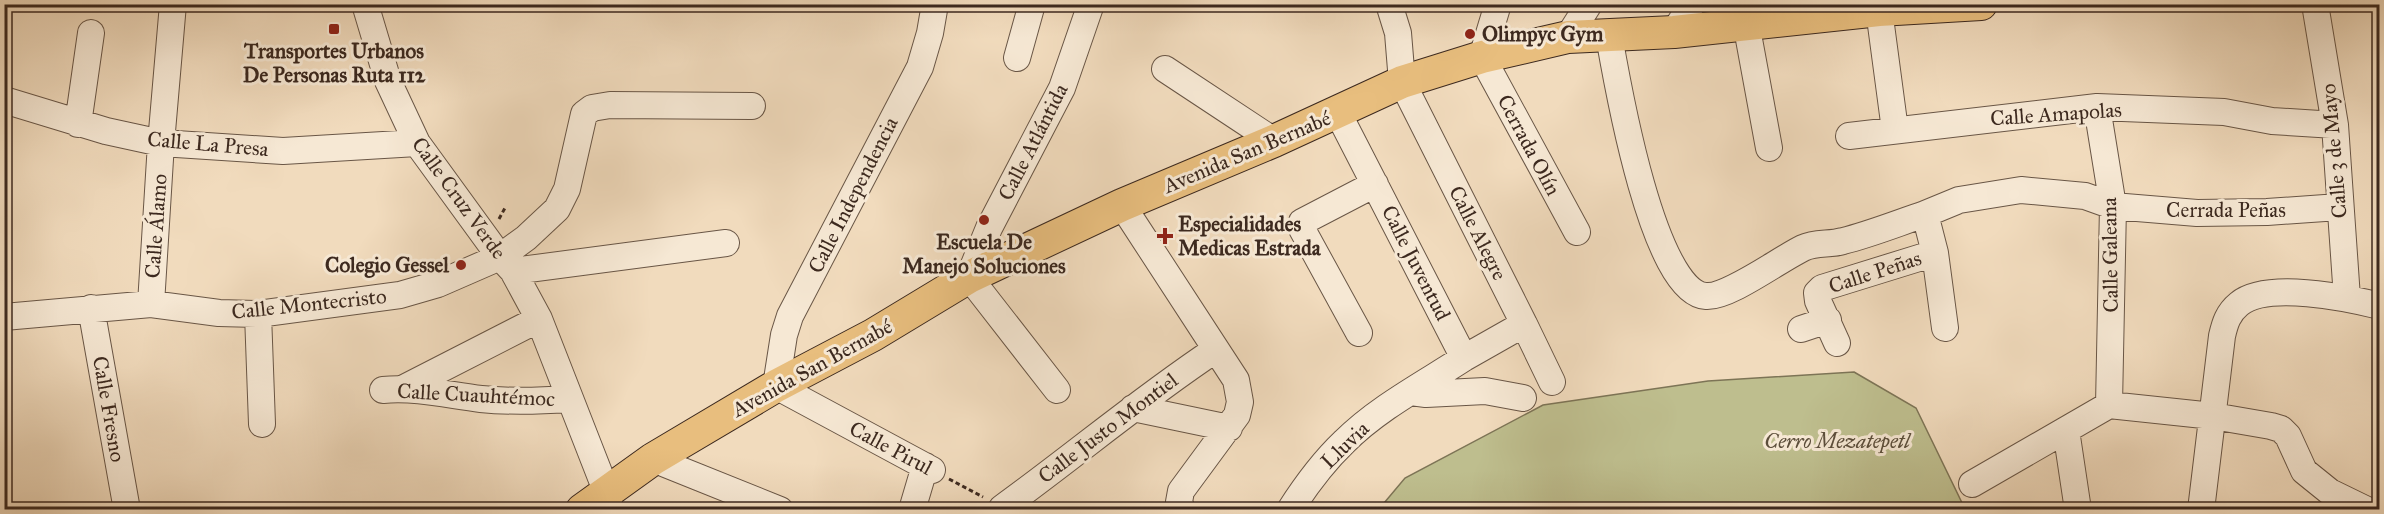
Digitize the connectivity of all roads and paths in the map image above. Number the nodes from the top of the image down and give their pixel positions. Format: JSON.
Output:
{"nodes":[{"id":1,"x":173,"y":4,"type":"edge"},
{"id":2,"x":364,"y":4,"type":"edge"},
{"id":3,"x":935,"y":4,"type":"edge"},
{"id":4,"x":1032,"y":4,"type":"edge"},
{"id":5,"x":1091,"y":4,"type":"edge"},
{"id":6,"x":1389,"y":4,"type":"edge"},
{"id":7,"x":1498,"y":4,"type":"edge"},
{"id":8,"x":1589,"y":4,"type":"edge"},
{"id":9,"x":1692,"y":4,"type":"edge"},
{"id":10,"x":2315,"y":4,"type":"edge"},
{"id":11,"x":1962,"y":5,"type":"edge"},
{"id":12,"x":1879,"y":10,"type":"junction"},
{"id":13,"x":1746,"y":23,"type":"junction"},
{"id":14,"x":1674,"y":32,"type":"junction"},
{"id":15,"x":91,"y":33,"type":"dead end"},
{"id":16,"x":1609,"y":36,"type":"junction"},
{"id":17,"x":1568,"y":37,"type":"junction"},
{"id":18,"x":1482,"y":57,"type":"junction"},
{"id":19,"x":1017,"y":58,"type":"dead end"},
{"id":20,"x":1165,"y":69,"type":"dead end"},
{"id":21,"x":1402,"y":82,"type":"junction"},
{"id":22,"x":4,"y":100,"type":"edge"},
{"id":23,"x":752,"y":106,"type":"dead end"},
{"id":24,"x":2097,"y":107,"type":"junction"},
{"id":25,"x":32,"y":108,"type":"junction"},
{"id":26,"x":1338,"y":113,"type":"junction"},
{"id":27,"x":4,"y":120,"type":"edge"},
{"id":28,"x":78,"y":124,"type":"junction"},
{"id":29,"x":2335,"y":125,"type":"junction"},
{"id":30,"x":1895,"y":129,"type":"junction"},
{"id":31,"x":1849,"y":136,"type":"dead end"},
{"id":32,"x":1274,"y":141,"type":"junction"},
{"id":33,"x":161,"y":143,"type":"junction"},
{"id":34,"x":417,"y":143,"type":"junction"},
{"id":35,"x":1769,"y":148,"type":"dead end"},
{"id":36,"x":1375,"y":184,"type":"junction"},
{"id":37,"x":1122,"y":205,"type":"junction"},
{"id":38,"x":2113,"y":206,"type":"junction"},
{"id":39,"x":2339,"y":207,"type":"junction"},
{"id":40,"x":1925,"y":214,"type":"junction"},
{"id":41,"x":1577,"y":232,"type":"dead end"},
{"id":42,"x":726,"y":243,"type":"dead end"},
{"id":43,"x":1935,"y":253,"type":"junction"},
{"id":44,"x":506,"y":264,"type":"junction"},
{"id":45,"x":969,"y":278,"type":"junction"},
{"id":46,"x":2347,"y":298,"type":"junction"},
{"id":47,"x":151,"y":304,"type":"junction"},
{"id":48,"x":2379,"y":306,"type":"edge"},
{"id":49,"x":91,"y":308,"type":"junction"},
{"id":50,"x":258,"y":314,"type":"junction"},
{"id":51,"x":4,"y":317,"type":"edge"},
{"id":52,"x":539,"y":320,"type":"junction"},
{"id":53,"x":1828,"y":320,"type":"junction"},
{"id":54,"x":1524,"y":324,"type":"junction"},
{"id":55,"x":1945,"y":328,"type":"dead end"},
{"id":56,"x":1801,"y":329,"type":"dead end"},
{"id":57,"x":1359,"y":333,"type":"dead end"},
{"id":58,"x":1837,"y":343,"type":"dead end"},
{"id":59,"x":1215,"y":350,"type":"junction"},
{"id":60,"x":1464,"y":358,"type":"junction"},
{"id":61,"x":1552,"y":382,"type":"dead end"},
{"id":62,"x":776,"y":386,"type":"junction"},
{"id":63,"x":1057,"y":390,"type":"dead end"},
{"id":64,"x":1411,"y":392,"type":"junction"},
{"id":65,"x":1523,"y":398,"type":"dead end"},
{"id":66,"x":569,"y":399,"type":"junction"},
{"id":67,"x":2109,"y":405,"type":"junction"},
{"id":68,"x":1133,"y":408,"type":"junction"},
{"id":69,"x":2212,"y":416,"type":"junction"},
{"id":70,"x":262,"y":424,"type":"dead end"},
{"id":71,"x":1229,"y":428,"type":"junction"},
{"id":72,"x":2066,"y":430,"type":"junction"},
{"id":73,"x":653,"y":459,"type":"junction"},
{"id":74,"x":929,"y":468,"type":"junction"},
{"id":75,"x":1972,"y":484,"type":"dead end"},
{"id":76,"x":600,"y":504,"type":"edge"},
{"id":77,"x":999,"y":506,"type":"edge"},
{"id":78,"x":127,"y":510,"type":"edge"},
{"id":79,"x":780,"y":510,"type":"edge"},
{"id":80,"x":912,"y":510,"type":"edge"},
{"id":81,"x":1182,"y":510,"type":"edge"},
{"id":82,"x":1290,"y":510,"type":"edge"},
{"id":83,"x":2078,"y":510,"type":"edge"},
{"id":84,"x":2201,"y":510,"type":"edge"},
{"id":85,"x":2367,"y":510,"type":"edge"}],
"edges":[{"from":1,"to":33,"type":"street","name":"Calle Álamo"},
{"from":2,"to":34,"type":"street","name":"Calle Cruz Verde"},
{"from":3,"to":62,"type":"street","name":"Calle Independencia"},
{"from":4,"to":19,"type":"street"},
{"from":5,"to":45,"type":"street","name":"Calle Atlántida"},
{"from":6,"to":21,"type":"street"},
{"from":7,"to":18,"type":"street"},
{"from":8,"to":17,"type":"street"},
{"from":9,"to":14,"type":"street"},
{"from":10,"to":29,"type":"street","name":"Calle 3 de Mayo"},
{"from":11,"to":12,"type":"main road","name":"Avenida San Bernabé"},
{"from":12,"to":13,"type":"main road","name":"Avenida San Bernabé"},
{"from":12,"to":30,"type":"street"},
{"from":13,"to":14,"type":"main road","name":"Avenida San Bernabé"},
{"from":13,"to":35,"type":"street"},
{"from":14,"to":16,"type":"main road","name":"Avenida San Bernabé"},
{"from":15,"to":28,"type":"street"},
{"from":16,"to":17,"type":"main road","name":"Avenida San Bernabé"},
{"from":16,"to":40,"type":"street"},
{"from":17,"to":18,"type":"main road","name":"Avenida San Bernabé"},
{"from":18,"to":21,"type":"main road","name":"Avenida San Bernabé"},
{"from":18,"to":41,"type":"street","name":"Cerrada Olín"},
{"from":20,"to":32,"type":"street"},
{"from":21,"to":26,"type":"main road","name":"Avenida San Bernabé"},
{"from":21,"to":54,"type":"street","name":"Calle Alegre"},
{"from":22,"to":25,"type":"street","name":"Calle La Presa"},
{"from":23,"to":44,"type":"street"},
{"from":24,"to":29,"type":"street","name":"Calle Amapolas"},
{"from":24,"to":30,"type":"street","name":"Calle Amapolas"},
{"from":24,"to":38,"type":"street","name":"Calle Galeana"},
{"from":25,"to":27,"type":"street"},
{"from":25,"to":28,"type":"street","name":"Calle La Presa"},
{"from":26,"to":32,"type":"main road","name":"Avenida San Bernabé"},
{"from":26,"to":36,"type":"street","name":"Calle Juventud"},
{"from":28,"to":33,"type":"street","name":"Calle La Presa"},
{"from":29,"to":39,"type":"street","name":"Calle 3 de Mayo"},
{"from":30,"to":31,"type":"street","name":"Calle Amapolas"},
{"from":32,"to":37,"type":"main road","name":"Avenida San Bernabé"},
{"from":33,"to":34,"type":"street","name":"Calle La Presa"},
{"from":33,"to":47,"type":"street","name":"Calle Álamo"},
{"from":34,"to":44,"type":"street","name":"Calle Cruz Verde"},
{"from":36,"to":57,"type":"street"},
{"from":36,"to":60,"type":"street","name":"Calle Juventud"},
{"from":37,"to":45,"type":"main road","name":"Avenida San Bernabé"},
{"from":37,"to":59,"type":"street"},
{"from":38,"to":39,"type":"street","name":"Cerrada Peñas"},
{"from":38,"to":40,"type":"street"},
{"from":38,"to":67,"type":"street","name":"Calle Galeana"},
{"from":39,"to":46,"type":"street","name":"Calle 3 de Mayo"},
{"from":40,"to":43,"type":"street","name":"Calle Peñas"},
{"from":42,"to":44,"type":"street"},
{"from":43,"to":53,"type":"street","name":"Calle Peñas"},
{"from":43,"to":55,"type":"street"},
{"from":44,"to":50,"type":"street","name":"Calle Montecristo"},
{"from":44,"to":52,"type":"street","name":"Calle Cruz Verde"},
{"from":45,"to":62,"type":"main road","name":"Avenida San Bernabé"},
{"from":45,"to":63,"type":"street"},
{"from":46,"to":48,"type":"street"},
{"from":46,"to":69,"type":"street"},
{"from":47,"to":49,"type":"street","name":"Calle Montecristo"},
{"from":47,"to":50,"type":"street","name":"Calle Montecristo"},
{"from":49,"to":51,"type":"street","name":"Calle Montecristo"},
{"from":49,"to":78,"type":"street","name":"Calle Fresno"},
{"from":50,"to":70,"type":"street"},
{"from":52,"to":66,"type":"street","name":"Calle Cruz Verde"},
{"from":52,"to":66,"type":"street","name":"Calle Cuauhtémoc"},
{"from":53,"to":56,"type":"street"},
{"from":53,"to":58,"type":"street","name":"Calle Peñas"},
{"from":54,"to":60,"type":"street"},
{"from":54,"to":61,"type":"street","name":"Calle Alegre"},
{"from":59,"to":68,"type":"street","name":"Calle Justo Montiel"},
{"from":59,"to":71,"type":"street"},
{"from":60,"to":64,"type":"street"},
{"from":62,"to":73,"type":"main road","name":"Avenida San Bernabé"},
{"from":62,"to":74,"type":"street","name":"Calle Pirul"},
{"from":64,"to":65,"type":"street"},
{"from":64,"to":82,"type":"street","name":"Lluvia"},
{"from":66,"to":76,"type":"street","name":"Calle Cruz Verde"},
{"from":67,"to":69,"type":"street"},
{"from":67,"to":72,"type":"street"},
{"from":68,"to":71,"type":"street"},
{"from":68,"to":77,"type":"street","name":"Calle Justo Montiel"},
{"from":69,"to":84,"type":"street"},
{"from":69,"to":85,"type":"street"},
{"from":71,"to":81,"type":"street"},
{"from":72,"to":75,"type":"street"},
{"from":72,"to":83,"type":"street"},
{"from":73,"to":76,"type":"main road","name":"Avenida San Bernabé"},
{"from":73,"to":79,"type":"street"},
{"from":74,"to":77,"type":"path","name":"Calle Pirul"},
{"from":74,"to":80,"type":"street"}]}
